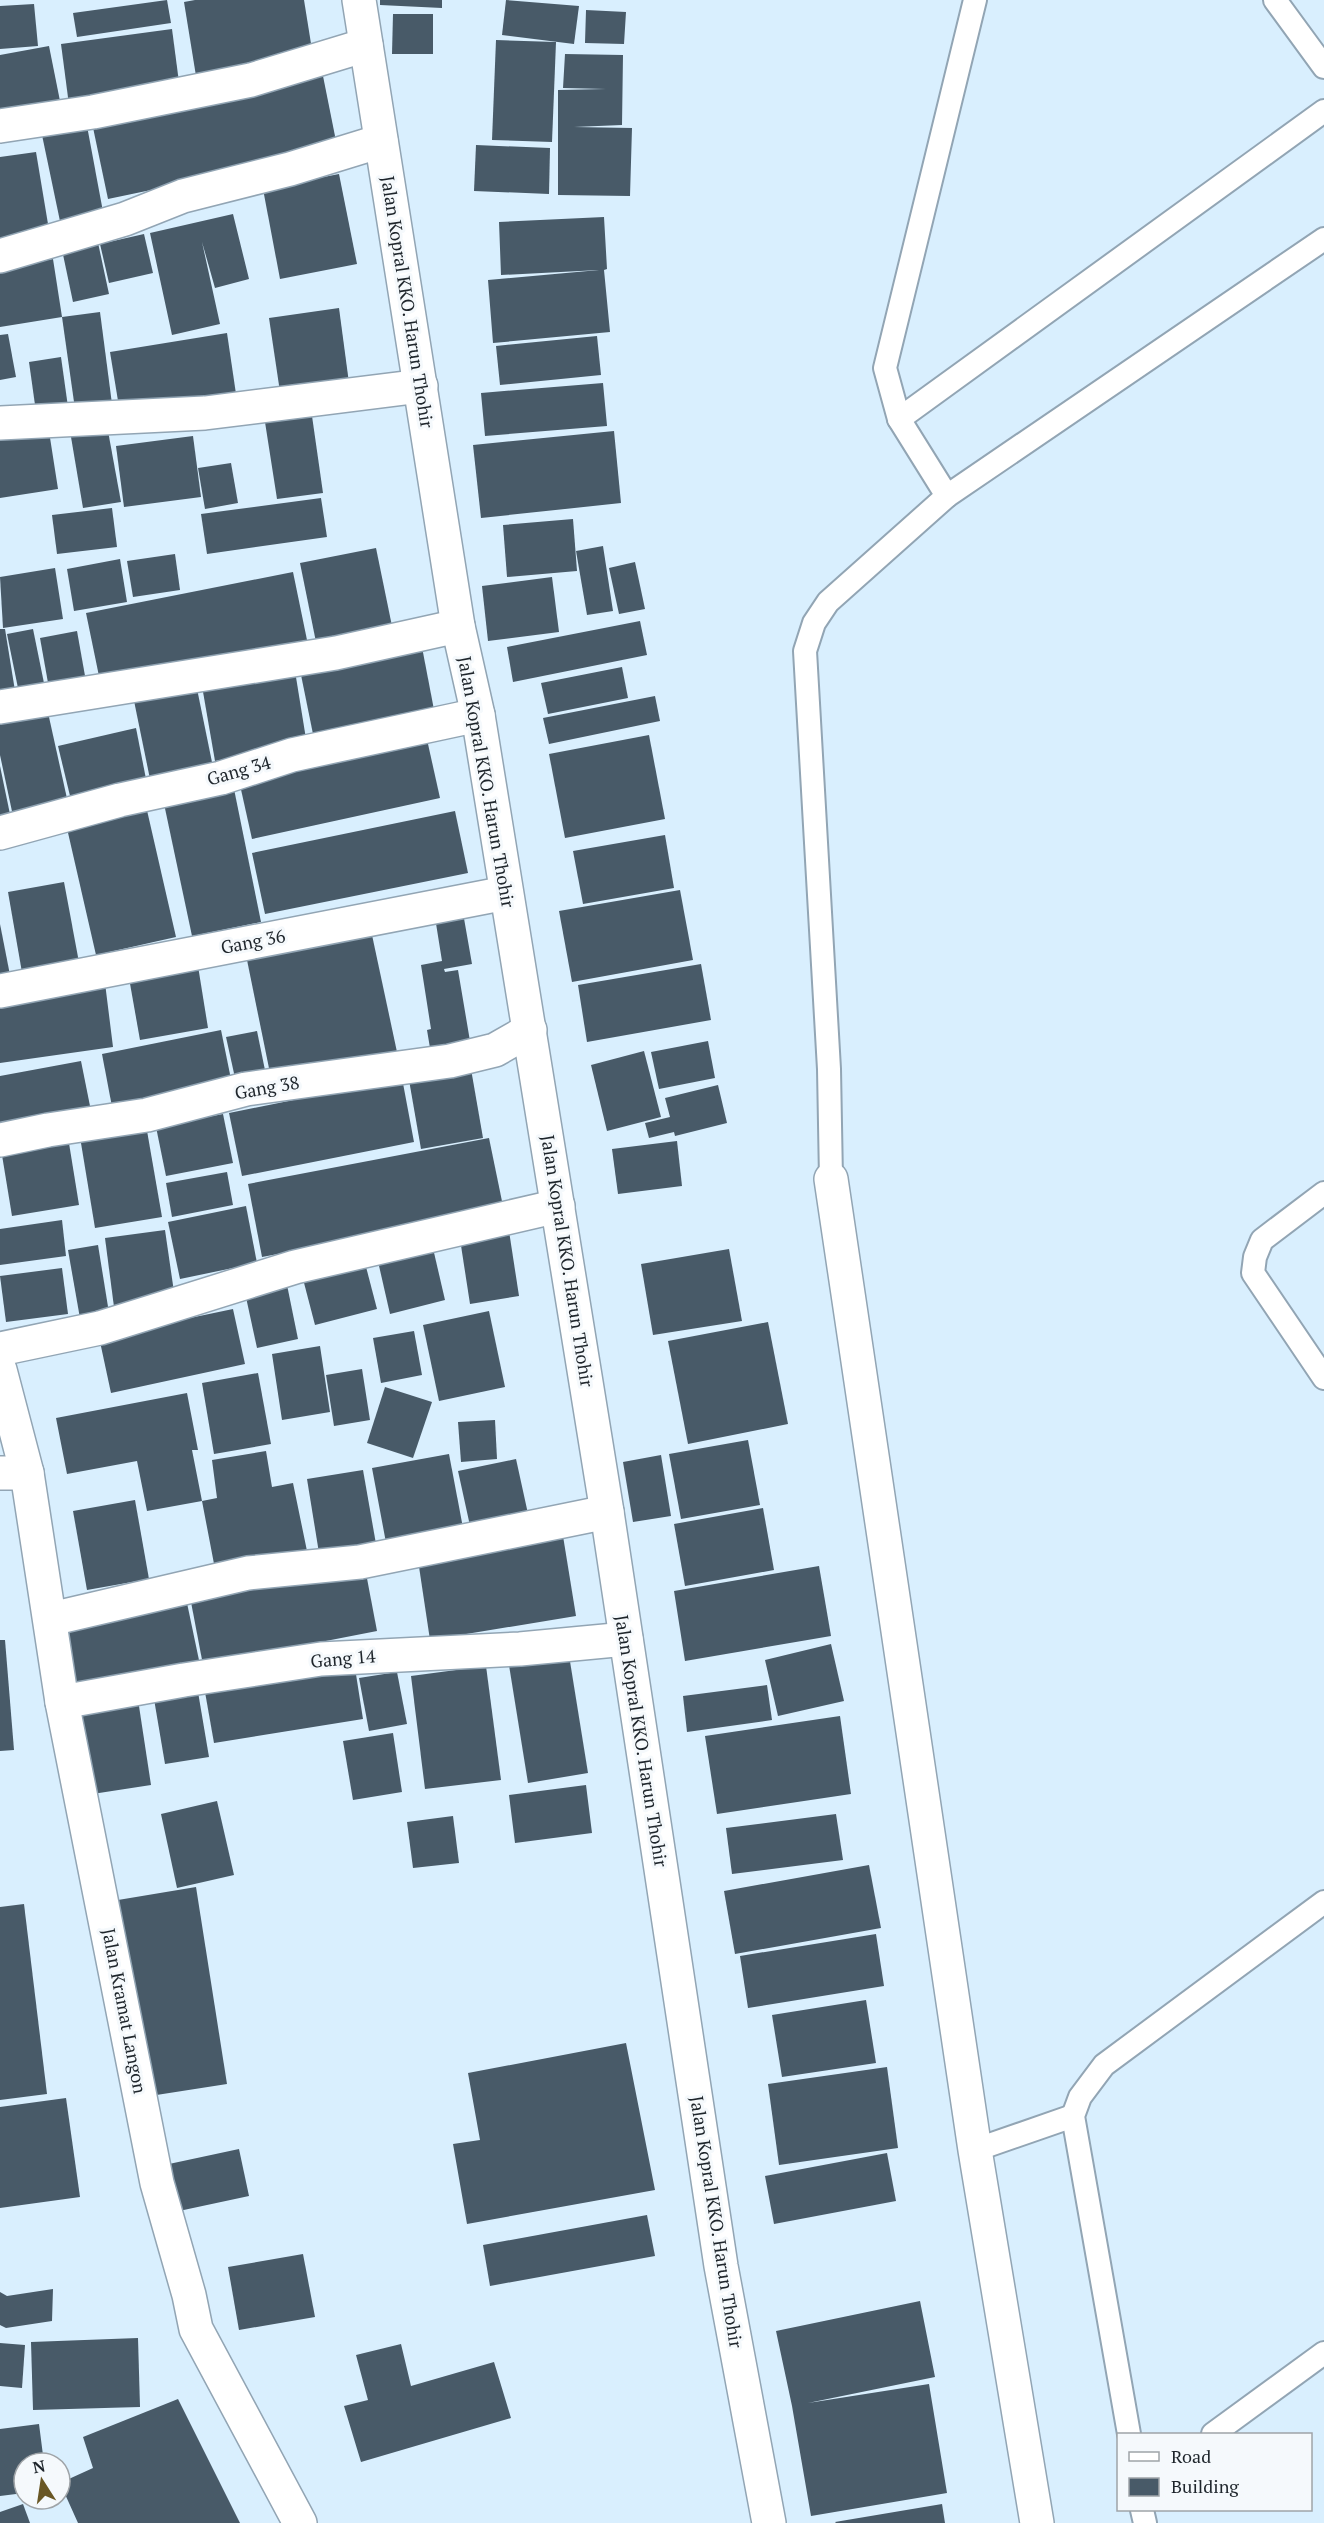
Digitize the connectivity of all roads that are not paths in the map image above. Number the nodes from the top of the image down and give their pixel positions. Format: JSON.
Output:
{"nodes":[{"id":1,"x":359,"y":0,"type":"edge"},
{"id":2,"x":975,"y":0,"type":"edge"},
{"id":3,"x":1275,"y":0,"type":"edge"},
{"id":4,"x":366,"y":45,"type":"junction"},
{"id":5,"x":1324,"y":67,"type":"edge"},
{"id":6,"x":1324,"y":111,"type":"edge"},
{"id":7,"x":0,"y":126,"type":"edge"},
{"id":8,"x":381,"y":141,"type":"junction"},
{"id":9,"x":1324,"y":239,"type":"edge"},
{"id":10,"x":0,"y":256,"type":"edge"},
{"id":11,"x":420,"y":386,"type":"junction"},
{"id":12,"x":899,"y":419,"type":"junction"},
{"id":13,"x":0,"y":423,"type":"edge"},
{"id":14,"x":947,"y":496,"type":"junction"},
{"id":15,"x":458,"y":626,"type":"junction"},
{"id":16,"x":0,"y":707,"type":"edge"},
{"id":17,"x":478,"y":715,"type":"junction"},
{"id":18,"x":0,"y":832,"type":"edge"},
{"id":19,"x":506,"y":893,"type":"junction"},
{"id":20,"x":0,"y":991,"type":"edge"},
{"id":21,"x":530,"y":1030,"type":"junction"},
{"id":22,"x":0,"y":1140,"type":"edge"},
{"id":23,"x":831,"y":1179,"type":"joint"},
{"id":24,"x":1324,"y":1193,"type":"edge"},
{"id":25,"x":558,"y":1206,"type":"junction"},
{"id":26,"x":0,"y":1349,"type":"edge"},
{"id":27,"x":0,"y":1370,"type":"edge"},
{"id":28,"x":1324,"y":1378,"type":"edge"},
{"id":29,"x":14,"y":1473,"type":"edge"},
{"id":30,"x":607,"y":1512,"type":"junction"},
{"id":31,"x":51,"y":1619,"type":"junction"},
{"id":32,"x":626,"y":1639,"type":"junction"},
{"id":33,"x":63,"y":1702,"type":"junction"},
{"id":34,"x":1324,"y":1902,"type":"edge"},
{"id":35,"x":1073,"y":2116,"type":"junction"},
{"id":36,"x":975,"y":2150,"type":"junction"},
{"id":37,"x":1324,"y":2353,"type":"edge"},
{"id":38,"x":1129,"y":2433,"type":"edge"},
{"id":39,"x":1214,"y":2433,"type":"edge"},
{"id":40,"x":300,"y":2523,"type":"edge"},
{"id":41,"x":769,"y":2523,"type":"edge"},
{"id":42,"x":1037,"y":2523,"type":"edge"}],
"edges":[{"from":1,"to":4,"type":"street","name":"Jalan Kopral KKO. Harun Thohir"},
{"from":2,"to":12,"type":"lane"},
{"from":3,"to":5,"type":"lane"},
{"from":4,"to":7,"type":"street"},
{"from":4,"to":8,"type":"street","name":"Jalan Kopral KKO. Harun Thohir"},
{"from":6,"to":12,"type":"lane"},
{"from":8,"to":10,"type":"street"},
{"from":8,"to":11,"type":"street","name":"Jalan Kopral KKO. Harun Thohir"},
{"from":9,"to":14,"type":"lane"},
{"from":11,"to":13,"type":"street"},
{"from":11,"to":15,"type":"street","name":"Jalan Kopral KKO. Harun Thohir"},
{"from":12,"to":14,"type":"lane"},
{"from":14,"to":23,"type":"lane"},
{"from":15,"to":16,"type":"street"},
{"from":15,"to":17,"type":"street","name":"Jalan Kopral KKO. Harun Thohir"},
{"from":17,"to":18,"type":"street","name":"Gang 34"},
{"from":17,"to":19,"type":"street","name":"Jalan Kopral KKO. Harun Thohir"},
{"from":19,"to":20,"type":"street","name":"Gang 36"},
{"from":19,"to":21,"type":"street","name":"Jalan Kopral KKO. Harun Thohir"},
{"from":21,"to":22,"type":"street","name":"Gang 38"},
{"from":21,"to":25,"type":"street","name":"Jalan Kopral KKO. Harun Thohir"},
{"from":23,"to":36,"type":"street"},
{"from":24,"to":28,"type":"lane"},
{"from":25,"to":26,"type":"street"},
{"from":25,"to":30,"type":"street","name":"Jalan Kopral KKO. Harun Thohir"},
{"from":27,"to":29,"type":"street","name":"Jalan Kramat Langon"},
{"from":29,"to":31,"type":"street","name":"Jalan Kramat Langon"},
{"from":30,"to":31,"type":"street"},
{"from":30,"to":32,"type":"street","name":"Jalan Kopral KKO. Harun Thohir"},
{"from":31,"to":33,"type":"street","name":"Jalan Kramat Langon"},
{"from":32,"to":33,"type":"street","name":"Gang 14"},
{"from":32,"to":41,"type":"street","name":"Jalan Kopral KKO. Harun Thohir"},
{"from":33,"to":40,"type":"street","name":"Jalan Kramat Langon"},
{"from":34,"to":35,"type":"lane"},
{"from":35,"to":36,"type":"lane"},
{"from":35,"to":38,"type":"lane"},
{"from":36,"to":42,"type":"street"},
{"from":37,"to":39,"type":"lane"}]}
